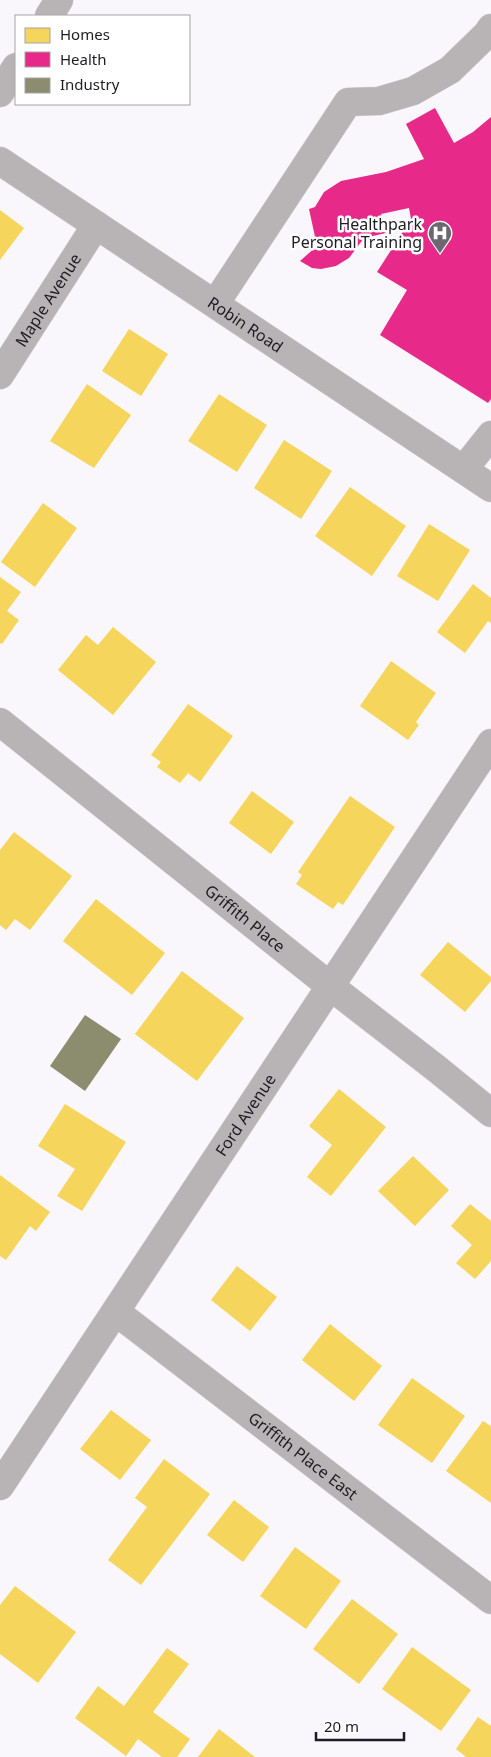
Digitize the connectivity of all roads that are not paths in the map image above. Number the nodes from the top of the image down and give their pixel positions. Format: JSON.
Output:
{"nodes":[{"id":1,"x":59,"y":0,"type":"edge"},
{"id":2,"x":50,"y":15,"type":"edge"},
{"id":3,"x":491,"y":28,"type":"edge"},
{"id":4,"x":15,"y":69,"type":"edge"},
{"id":5,"x":0,"y":93,"type":"edge"},
{"id":6,"x":0,"y":161,"type":"edge"},
{"id":7,"x":96,"y":225,"type":"junction"},
{"id":8,"x":215,"y":304,"type":"junction"},
{"id":9,"x":0,"y":375,"type":"edge"},
{"id":10,"x":491,"y":435,"type":"edge"},
{"id":11,"x":464,"y":470,"type":"junction"},
{"id":12,"x":491,"y":488,"type":"edge"},
{"id":13,"x":0,"y":722,"type":"edge"},
{"id":14,"x":491,"y":743,"type":"edge"},
{"id":15,"x":330,"y":986,"type":"junction"},
{"id":16,"x":491,"y":1113,"type":"edge"},
{"id":17,"x":116,"y":1312,"type":"junction"},
{"id":18,"x":0,"y":1486,"type":"edge"},
{"id":19,"x":491,"y":1600,"type":"edge"}],
"edges":[{"from":1,"to":2,"type":"street"},
{"from":3,"to":8,"type":"street"},
{"from":4,"to":5,"type":"street"},
{"from":6,"to":7,"type":"street","name":"Robin Road"},
{"from":7,"to":8,"type":"street","name":"Robin Road"},
{"from":7,"to":9,"type":"street","name":"Maple Avenue"},
{"from":8,"to":11,"type":"street","name":"Robin Road"},
{"from":10,"to":11,"type":"street"},
{"from":11,"to":12,"type":"street","name":"Robin Road"},
{"from":13,"to":15,"type":"street","name":"Griffith Place"},
{"from":14,"to":15,"type":"street","name":"Ford Avenue"},
{"from":15,"to":16,"type":"street","name":"Griffith Place"},
{"from":15,"to":17,"type":"street","name":"Ford Avenue"},
{"from":17,"to":18,"type":"street","name":"Ford Avenue"},
{"from":17,"to":19,"type":"street","name":"Griffith Place East"}]}
